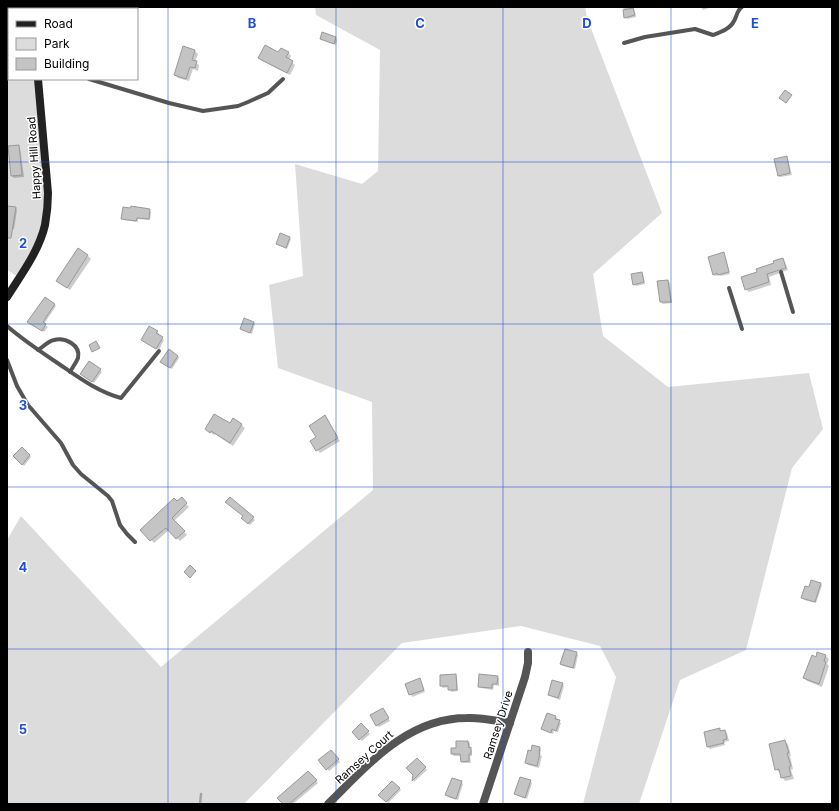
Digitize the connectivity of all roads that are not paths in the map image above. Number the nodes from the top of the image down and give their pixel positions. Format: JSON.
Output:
{"nodes":[{"id":1,"x":742,"y":7,"type":"edge"},
{"id":2,"x":624,"y":43,"type":"dead end"},
{"id":3,"x":283,"y":79,"type":"dead end"},
{"id":4,"x":38,"y":80,"type":"edge"},
{"id":5,"x":92,"y":80,"type":"edge"},
{"id":6,"x":781,"y":272,"type":"dead end"},
{"id":7,"x":729,"y":288,"type":"dead end"},
{"id":8,"x":7,"y":297,"type":"edge"},
{"id":9,"x":793,"y":312,"type":"dead end"},
{"id":10,"x":7,"y":326,"type":"edge"},
{"id":11,"x":742,"y":329,"type":"dead end"},
{"id":12,"x":38,"y":350,"type":"junction"},
{"id":13,"x":159,"y":351,"type":"dead end"},
{"id":14,"x":7,"y":360,"type":"edge"},
{"id":15,"x":70,"y":372,"type":"junction"},
{"id":16,"x":135,"y":542,"type":"dead end"},
{"id":17,"x":528,"y":652,"type":"dead end"},
{"id":18,"x":510,"y":723,"type":"junction"},
{"id":19,"x":328,"y":804,"type":"edge"},
{"id":20,"x":483,"y":804,"type":"edge"}],
"edges":[{"from":1,"to":2,"type":"lane"},
{"from":3,"to":5,"type":"lane"},
{"from":4,"to":8,"type":"street","name":"Happy Hill Road"},
{"from":6,"to":9,"type":"lane"},
{"from":7,"to":11,"type":"lane"},
{"from":10,"to":12,"type":"lane"},
{"from":12,"to":15,"type":"lane"},
{"from":12,"to":15,"type":"lane"},
{"from":13,"to":15,"type":"lane"},
{"from":14,"to":16,"type":"lane"},
{"from":17,"to":18,"type":"street","name":"Ramsey Drive"},
{"from":18,"to":19,"type":"street","name":"Ramsey Court"},
{"from":18,"to":20,"type":"street","name":"Ramsey Drive"}]}
